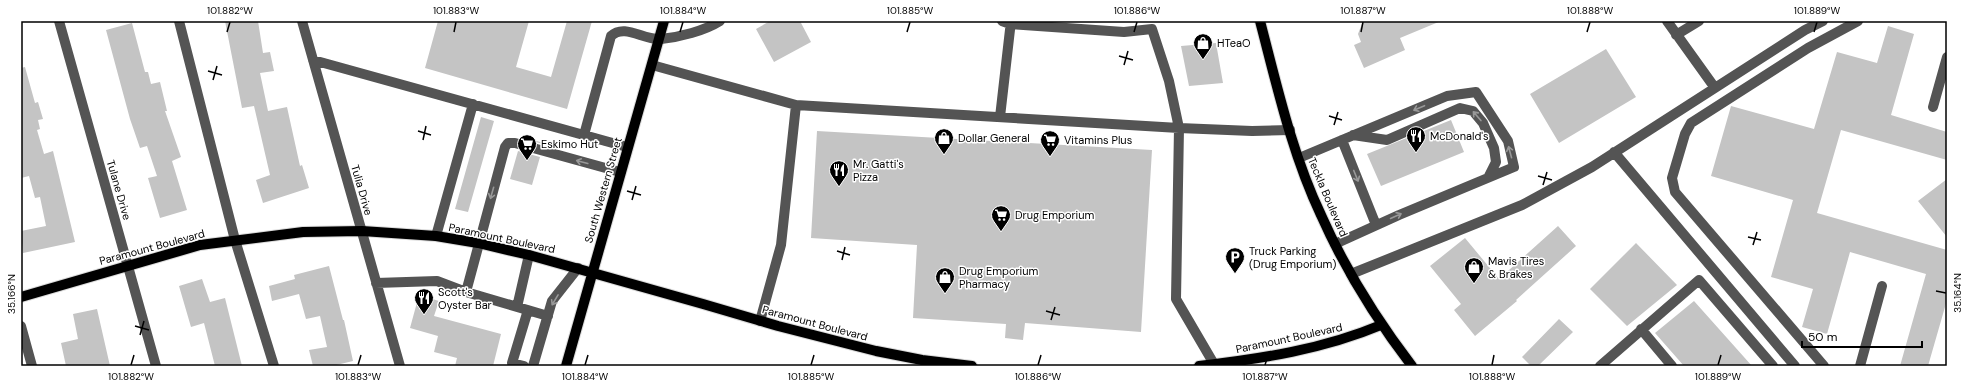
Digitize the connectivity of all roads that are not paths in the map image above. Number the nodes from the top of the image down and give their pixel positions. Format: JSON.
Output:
{"nodes":[{"id":1,"x":59,"y":21,"type":"edge"},
{"id":2,"x":179,"y":21,"type":"edge"},
{"id":3,"x":302,"y":21,"type":"edge"},
{"id":4,"x":664,"y":21,"type":"edge"},
{"id":5,"x":720,"y":21,"type":"edge"},
{"id":6,"x":1260,"y":21,"type":"edge"},
{"id":7,"x":1667,"y":21,"type":"edge"},
{"id":8,"x":1699,"y":21,"type":"edge"},
{"id":9,"x":1823,"y":21,"type":"edge"},
{"id":10,"x":1858,"y":21,"type":"edge"},
{"id":11,"x":1008,"y":22,"type":"edge"},
{"id":12,"x":1676,"y":35,"type":"junction"},
{"id":13,"x":659,"y":39,"type":"junction"},
{"id":14,"x":1947,"y":57,"type":"edge"},
{"id":15,"x":313,"y":60,"type":"junction"},
{"id":16,"x":652,"y":65,"type":"junction"},
{"id":17,"x":1715,"y":88,"type":"junction"},
{"id":18,"x":473,"y":104,"type":"junction"},
{"id":19,"x":796,"y":105,"type":"junction"},
{"id":20,"x":1933,"y":107,"type":"dead end"},
{"id":21,"x":1000,"y":116,"type":"junction"},
{"id":22,"x":1179,"y":128,"type":"junction"},
{"id":23,"x":1290,"y":130,"type":"junction"},
{"id":24,"x":584,"y":134,"type":"junction"},
{"id":25,"x":1353,"y":136,"type":"junction"},
{"id":26,"x":1342,"y":140,"type":"junction"},
{"id":27,"x":627,"y":147,"type":"junction"},
{"id":28,"x":1614,"y":152,"type":"junction"},
{"id":29,"x":1299,"y":158,"type":"junction"},
{"id":30,"x":620,"y":172,"type":"junction"},
{"id":31,"x":1489,"y":176,"type":"junction"},
{"id":32,"x":1376,"y":225,"type":"junction"},
{"id":33,"x":362,"y":231,"type":"junction"},
{"id":34,"x":436,"y":236,"type":"junction"},
{"id":35,"x":235,"y":240,"type":"junction"},
{"id":36,"x":478,"y":243,"type":"junction"},
{"id":37,"x":1335,"y":244,"type":"junction"},
{"id":38,"x":529,"y":255,"type":"junction"},
{"id":39,"x":127,"y":265,"type":"junction"},
{"id":40,"x":578,"y":268,"type":"junction"},
{"id":41,"x":592,"y":272,"type":"junction"},
{"id":42,"x":1351,"y":274,"type":"junction"},
{"id":43,"x":376,"y":283,"type":"junction"},
{"id":44,"x":1882,"y":286,"type":"dead end"},
{"id":45,"x":466,"y":292,"type":"junction"},
{"id":46,"x":21,"y":297,"type":"edge"},
{"id":47,"x":517,"y":307,"type":"junction"},
{"id":48,"x":528,"y":310,"type":"junction"},
{"id":49,"x":548,"y":316,"type":"junction"},
{"id":50,"x":760,"y":321,"type":"junction"},
{"id":51,"x":1381,"y":325,"type":"junction"},
{"id":52,"x":21,"y":326,"type":"edge"},
{"id":53,"x":1641,"y":329,"type":"junction"},
{"id":54,"x":1214,"y":364,"type":"junction"},
{"id":55,"x":32,"y":366,"type":"edge"},
{"id":56,"x":156,"y":366,"type":"edge"},
{"id":57,"x":274,"y":366,"type":"edge"},
{"id":58,"x":400,"y":366,"type":"edge"},
{"id":59,"x":524,"y":366,"type":"edge"},
{"id":60,"x":534,"y":366,"type":"edge"},
{"id":61,"x":566,"y":366,"type":"edge"},
{"id":62,"x":972,"y":366,"type":"edge"},
{"id":63,"x":1199,"y":366,"type":"edge"},
{"id":64,"x":1412,"y":366,"type":"edge"},
{"id":65,"x":1600,"y":366,"type":"edge"},
{"id":66,"x":1672,"y":366,"type":"edge"},
{"id":67,"x":1773,"y":366,"type":"edge"},
{"id":68,"x":1795,"y":366,"type":"edge"},
{"id":69,"x":1824,"y":366,"type":"edge"},
{"id":70,"x":1860,"y":366,"type":"edge"}],
"edges":[{"from":1,"to":39,"type":"street","name":"Tulane Drive"},
{"from":2,"to":35,"type":"street"},
{"from":3,"to":15,"type":"street","name":"Tulia Drive"},
{"from":4,"to":13,"type":"main road","name":"South Western Street"},
{"from":5,"to":13,"type":"street"},
{"from":6,"to":23,"type":"main road","name":"Teckla Boulevard"},
{"from":7,"to":12,"type":"street"},
{"from":8,"to":12,"type":"street"},
{"from":9,"to":17,"type":"street"},
{"from":10,"to":69,"type":"street"},
{"from":11,"to":21,"type":"street"},
{"from":11,"to":22,"type":"street"},
{"from":12,"to":17,"type":"street"},
{"from":13,"to":16,"type":"main road","name":"South Western Street"},
{"from":13,"to":24,"type":"street"},
{"from":14,"to":20,"type":"street"},
{"from":15,"to":18,"type":"street"},
{"from":15,"to":33,"type":"street","name":"Tulia Drive"},
{"from":16,"to":19,"type":"street"},
{"from":16,"to":27,"type":"main road","name":"South Western Street"},
{"from":17,"to":28,"type":"street"},
{"from":18,"to":24,"type":"street"},
{"from":18,"to":34,"type":"street"},
{"from":19,"to":21,"type":"street"},
{"from":19,"to":50,"type":"street"},
{"from":21,"to":22,"type":"street"},
{"from":22,"to":23,"type":"street"},
{"from":22,"to":54,"type":"street"},
{"from":23,"to":29,"type":"main road","name":"Teckla Boulevard"},
{"from":24,"to":27,"type":"street"},
{"from":25,"to":26,"type":"street"},
{"from":31,"to":25,"type":"street","one_way":true},
{"from":31,"to":25,"type":"street","one_way":true},
{"from":26,"to":29,"type":"street"},
{"from":26,"to":32,"type":"street","one_way":true},
{"from":27,"to":30,"type":"main road","name":"South Western Street"},
{"from":28,"to":42,"type":"street"},
{"from":28,"to":68,"type":"street"},
{"from":29,"to":37,"type":"main road","name":"Teckla Boulevard"},
{"from":30,"to":36,"type":"street","one_way":true},
{"from":30,"to":41,"type":"main road","name":"South Western Street"},
{"from":32,"to":31,"type":"street","one_way":true},
{"from":32,"to":37,"type":"street"},
{"from":33,"to":34,"type":"main road","name":"Paramount Boulevard"},
{"from":33,"to":35,"type":"main road","name":"Paramount Boulevard"},
{"from":33,"to":43,"type":"street","name":"Tulia Drive"},
{"from":34,"to":36,"type":"main road","name":"Paramount Boulevard"},
{"from":35,"to":39,"type":"main road","name":"Paramount Boulevard"},
{"from":35,"to":57,"type":"street"},
{"from":36,"to":38,"type":"main road","name":"Paramount Boulevard"},
{"from":36,"to":45,"type":"street"},
{"from":37,"to":42,"type":"main road","name":"Teckla Boulevard"},
{"from":38,"to":40,"type":"main road","name":"Paramount Boulevard"},
{"from":38,"to":47,"type":"street"},
{"from":39,"to":46,"type":"main road","name":"Paramount Boulevard"},
{"from":39,"to":56,"type":"street","name":"Tulane Drive"},
{"from":40,"to":41,"type":"main road","name":"Paramount Boulevard"},
{"from":40,"to":49,"type":"street","one_way":true},
{"from":41,"to":50,"type":"main road","name":"Paramount Boulevard"},
{"from":41,"to":61,"type":"main road","name":"South Western Street"},
{"from":42,"to":51,"type":"main road","name":"Teckla Boulevard"},
{"from":43,"to":45,"type":"street"},
{"from":43,"to":58,"type":"street","name":"Tulia Drive"},
{"from":44,"to":70,"type":"street"},
{"from":45,"to":47,"type":"street"},
{"from":47,"to":48,"type":"street"},
{"from":48,"to":49,"type":"street"},
{"from":48,"to":59,"type":"street"},
{"from":49,"to":60,"type":"street"},
{"from":50,"to":62,"type":"main road","name":"Paramount Boulevard"},
{"from":51,"to":54,"type":"main road","name":"Paramount Boulevard"},
{"from":51,"to":64,"type":"main road","name":"Teckla Boulevard"},
{"from":52,"to":55,"type":"street"},
{"from":53,"to":65,"type":"street"},
{"from":53,"to":66,"type":"street"},
{"from":53,"to":67,"type":"street"},
{"from":54,"to":63,"type":"main road","name":"Paramount Boulevard"}]}
